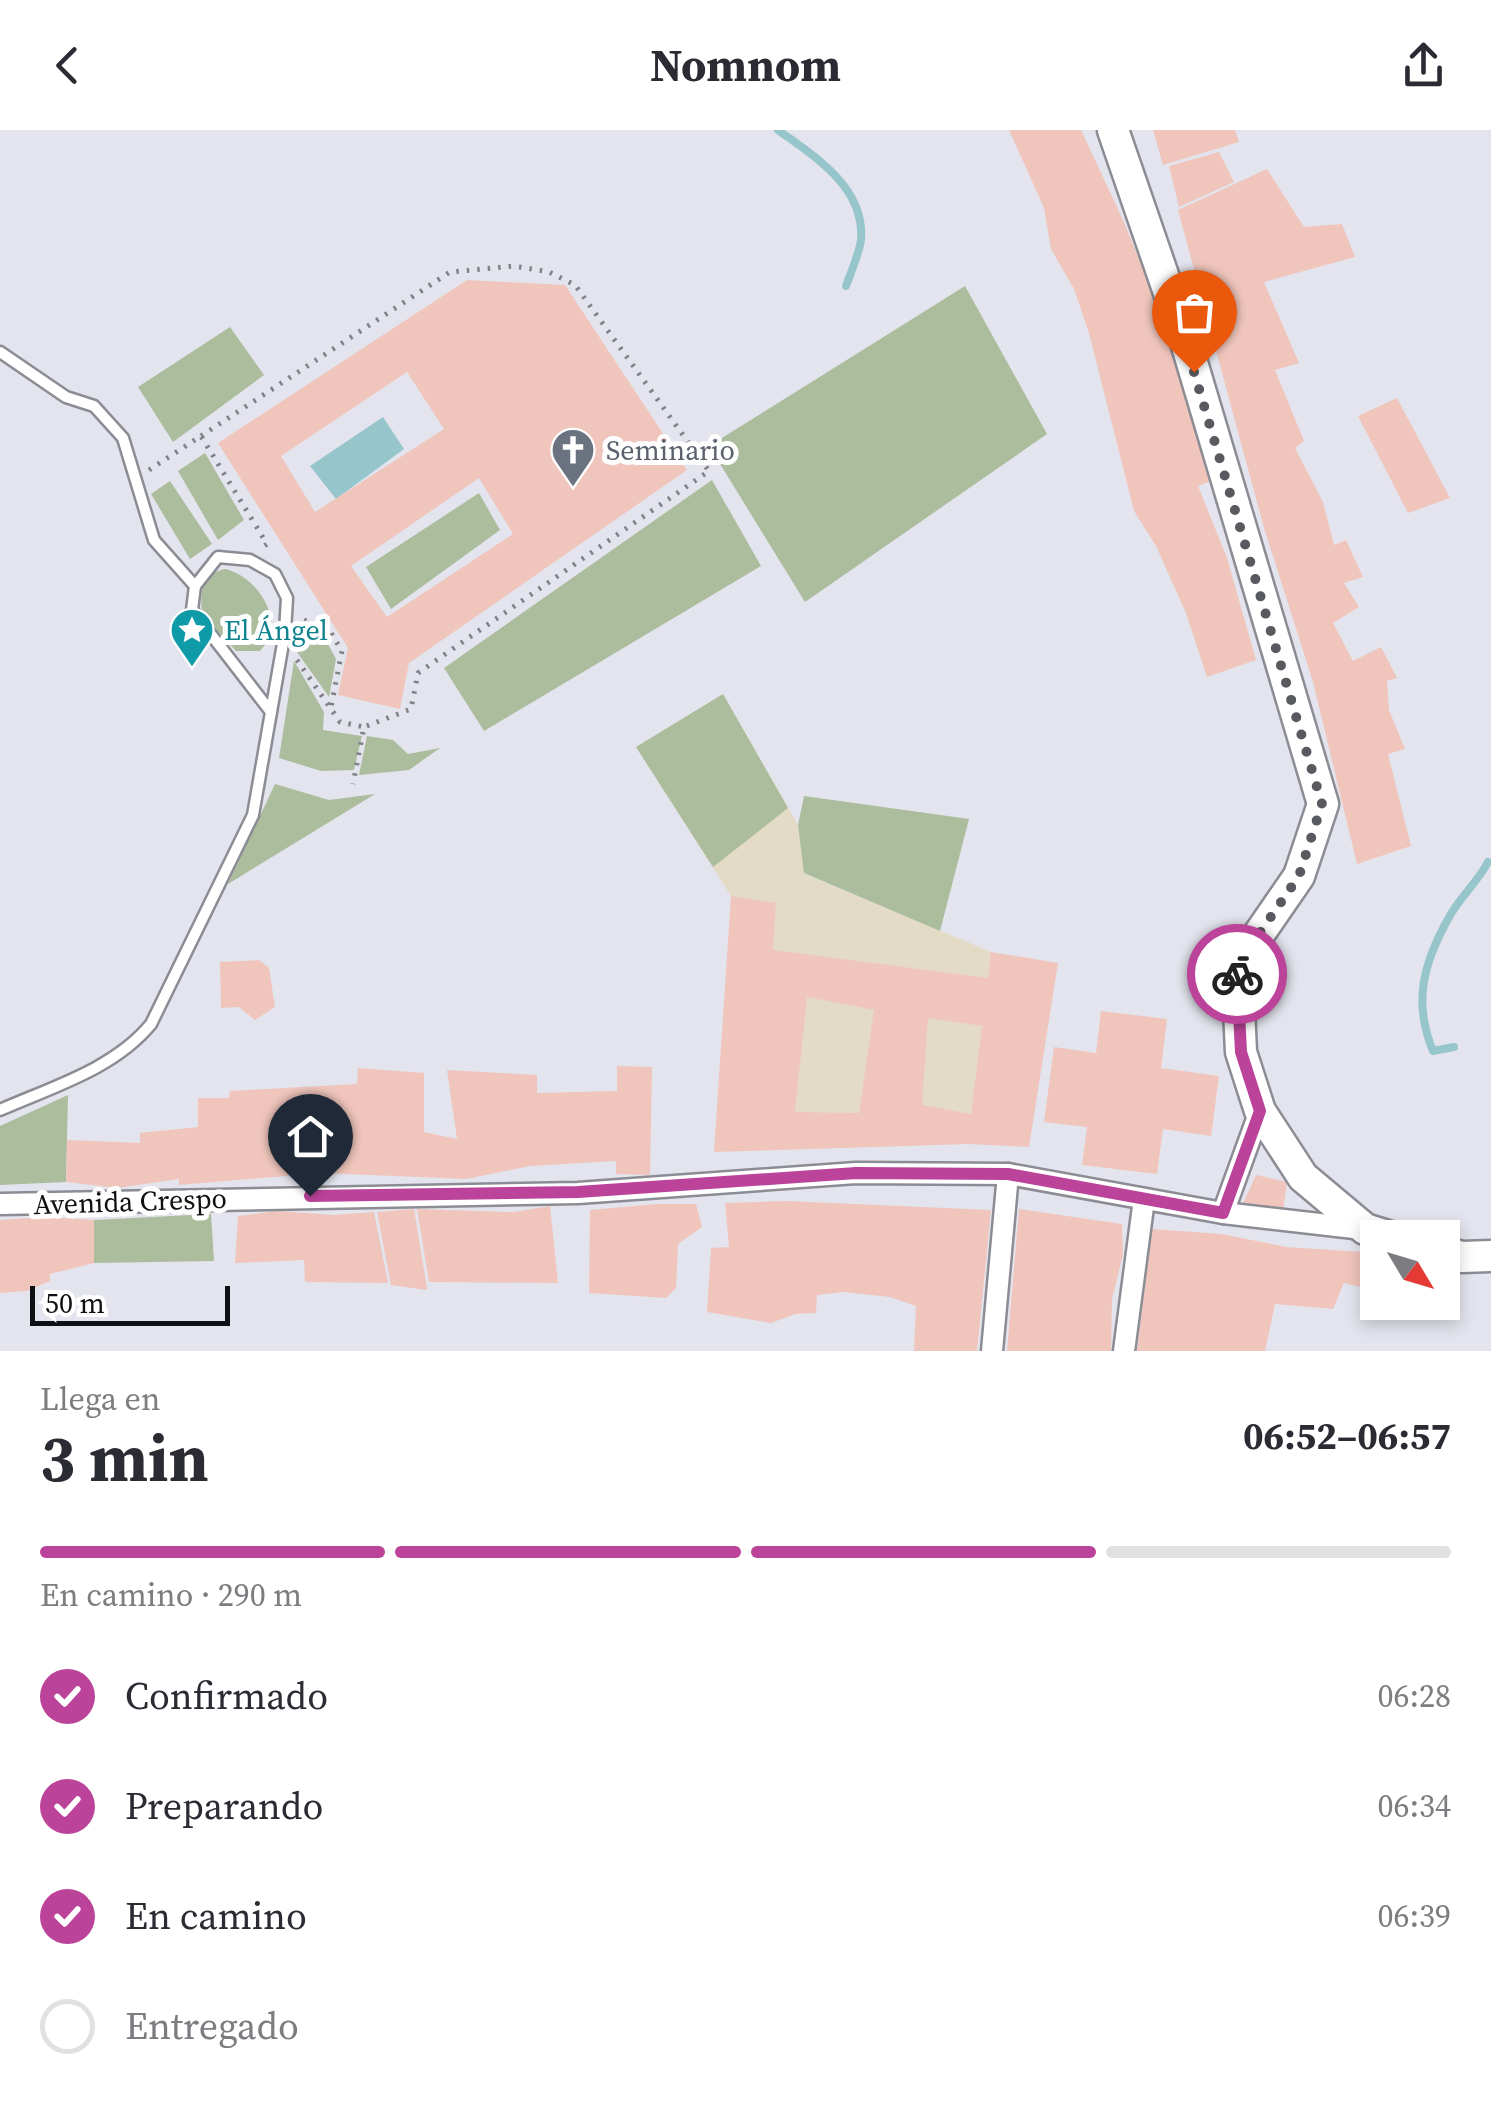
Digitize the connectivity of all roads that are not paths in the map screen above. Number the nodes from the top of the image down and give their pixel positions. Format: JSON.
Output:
{"nodes":[{"id":1,"x":1113,"y":130,"type":"edge"},
{"id":2,"x":0,"y":352,"type":"edge"},
{"id":3,"x":194,"y":586,"type":"junction"},
{"id":4,"x":271,"y":712,"type":"junction"},
{"id":5,"x":0,"y":1110,"type":"edge"},
{"id":6,"x":1260,"y":1111,"type":"junction"},
{"id":7,"x":1008,"y":1174,"type":"junction"},
{"id":8,"x":1144,"y":1199,"type":"junction"},
{"id":9,"x":0,"y":1204,"type":"edge"},
{"id":10,"x":1223,"y":1213,"type":"junction"},
{"id":11,"x":1362,"y":1220,"type":"edge"},
{"id":12,"x":1360,"y":1230,"type":"edge"},
{"id":13,"x":1460,"y":1256,"type":"edge"},
{"id":14,"x":1491,"y":1256,"type":"edge"},
{"id":15,"x":992,"y":1351,"type":"edge"},
{"id":16,"x":1124,"y":1351,"type":"edge"}],
"edges":[{"from":1,"to":6,"type":"main road"},
{"from":2,"to":3,"type":"lane"},
{"from":3,"to":4,"type":"lane"},
{"from":3,"to":4,"type":"lane"},
{"from":4,"to":5,"type":"lane"},
{"from":6,"to":10,"type":"street"},
{"from":6,"to":11,"type":"main road"},
{"from":7,"to":8,"type":"street","name":"Avenida Crespo"},
{"from":7,"to":9,"type":"street","name":"Avenida Crespo"},
{"from":7,"to":15,"type":"street"},
{"from":8,"to":10,"type":"street","name":"Avenida Crespo"},
{"from":8,"to":16,"type":"street"},
{"from":10,"to":12,"type":"street","name":"Avenida Crespo"},
{"from":13,"to":14,"type":"main road"}]}
